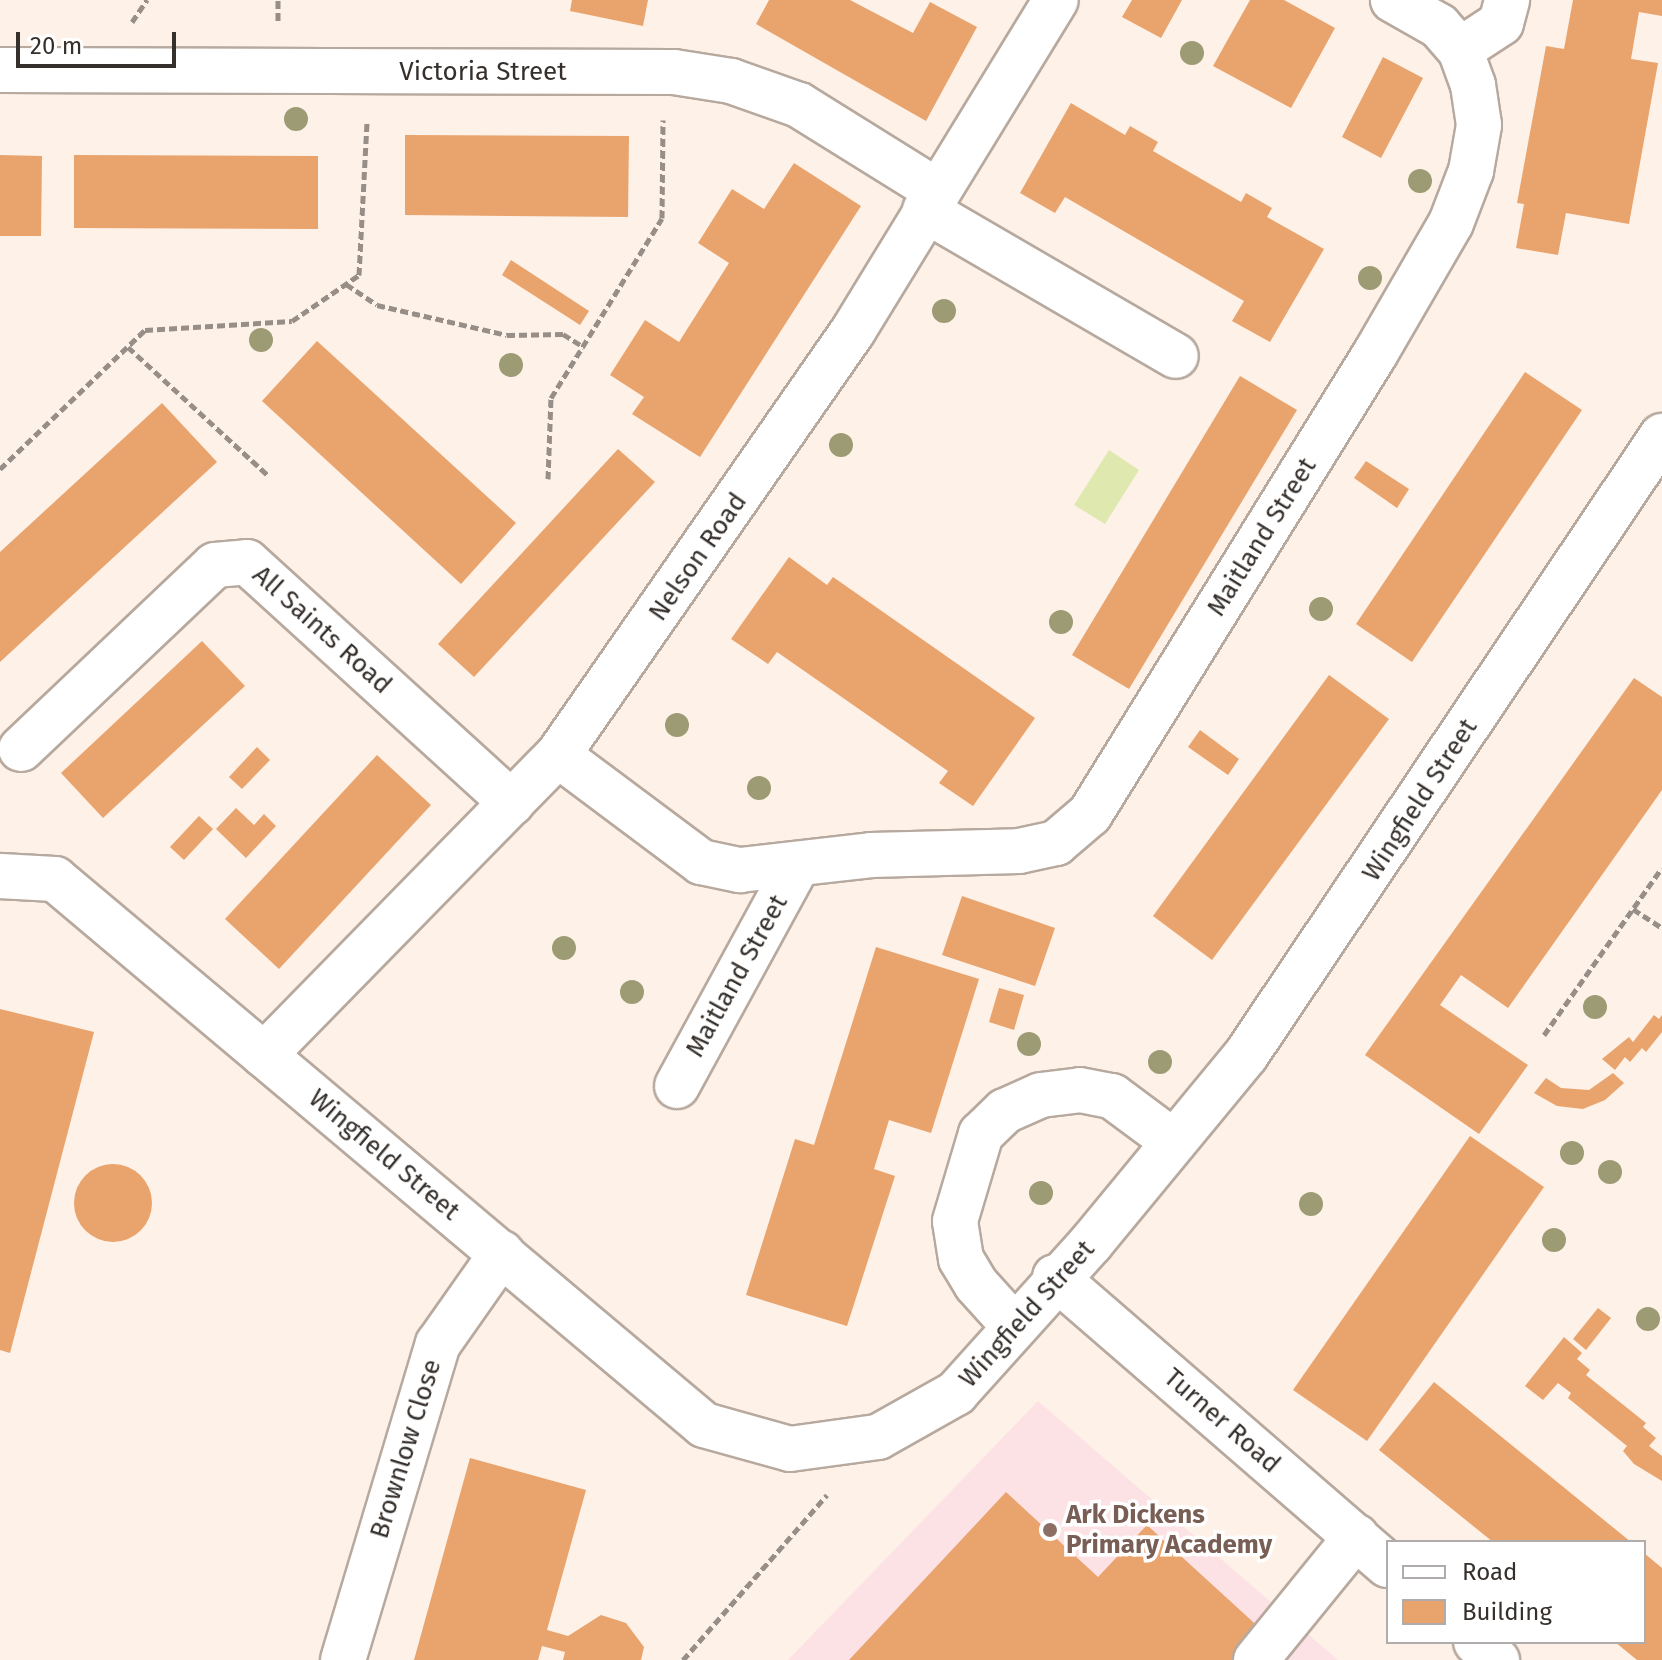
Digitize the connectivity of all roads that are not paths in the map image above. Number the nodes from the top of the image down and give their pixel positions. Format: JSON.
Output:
{"nodes":[{"id":1,"x":1056,"y":0,"type":"edge"},
{"id":2,"x":1393,"y":0,"type":"edge"},
{"id":3,"x":1507,"y":0,"type":"edge"},
{"id":4,"x":1460,"y":50,"type":"junction"},
{"id":5,"x":0,"y":70,"type":"edge"},
{"id":6,"x":931,"y":200,"type":"junction"},
{"id":7,"x":1176,"y":356,"type":"dead end"},
{"id":8,"x":1662,"y":436,"type":"edge"},
{"id":9,"x":21,"y":749,"type":"dead end"},
{"id":10,"x":558,"y":755,"type":"junction"},
{"id":11,"x":512,"y":803,"type":"junction"},
{"id":12,"x":797,"y":866,"type":"junction"},
{"id":13,"x":0,"y":876,"type":"edge"},
{"id":14,"x":264,"y":1055,"type":"junction"},
{"id":15,"x":677,"y":1086,"type":"dead end"},
{"id":16,"x":1174,"y":1142,"type":"junction"},
{"id":17,"x":502,"y":1253,"type":"junction"},
{"id":18,"x":1055,"y":1277,"type":"junction"},
{"id":19,"x":1013,"y":1325,"type":"junction"},
{"id":20,"x":1356,"y":1537,"type":"junction"},
{"id":21,"x":1386,"y":1563,"type":"edge"},
{"id":22,"x":1478,"y":1644,"type":"edge"},
{"id":23,"x":343,"y":1660,"type":"edge"},
{"id":24,"x":1256,"y":1660,"type":"edge"},
{"id":25,"x":1497,"y":1660,"type":"edge"}],
"edges":[{"from":1,"to":6,"type":"street","name":"Nelson Road"},
{"from":2,"to":4,"type":"street","name":"Maitland Street"},
{"from":3,"to":4,"type":"street"},
{"from":4,"to":12,"type":"street","name":"Maitland Street"},
{"from":5,"to":6,"type":"street","name":"Victoria Street"},
{"from":6,"to":7,"type":"street","name":"Victoria Street"},
{"from":6,"to":10,"type":"street","name":"Nelson Road"},
{"from":8,"to":16,"type":"street","name":"Wingfield Street"},
{"from":9,"to":11,"type":"street","name":"All Saints Road"},
{"from":10,"to":11,"type":"street","name":"Nelson Road"},
{"from":10,"to":12,"type":"street","name":"Maitland Street"},
{"from":11,"to":14,"type":"street","name":"Nelson Road"},
{"from":12,"to":15,"type":"street","name":"Maitland Street"},
{"from":13,"to":14,"type":"street","name":"Wingfield Street"},
{"from":14,"to":17,"type":"street","name":"Wingfield Street"},
{"from":16,"to":18,"type":"street","name":"Wingfield Street"},
{"from":16,"to":19,"type":"street"},
{"from":17,"to":19,"type":"street","name":"Wingfield Street"},
{"from":17,"to":23,"type":"street","name":"Brownlow Close"},
{"from":18,"to":19,"type":"street","name":"Wingfield Street"},
{"from":18,"to":20,"type":"street","name":"Turner Road"},
{"from":20,"to":21,"type":"street","name":"Turner Road"},
{"from":20,"to":24,"type":"street"},
{"from":22,"to":25,"type":"street"}]}
